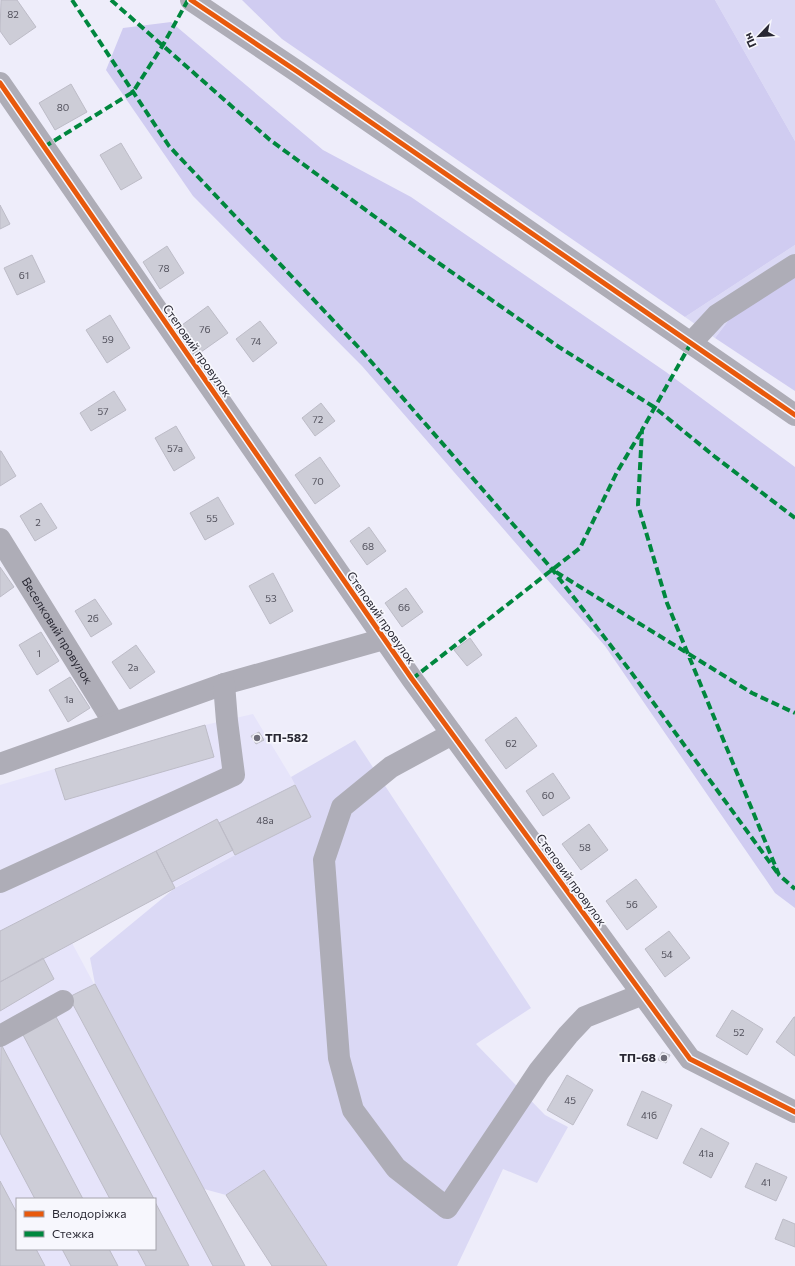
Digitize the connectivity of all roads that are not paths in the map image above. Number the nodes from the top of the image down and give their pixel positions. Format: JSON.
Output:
{"nodes":[{"id":1,"x":191,"y":0,"type":"edge"},
{"id":2,"x":0,"y":83,"type":"edge"},
{"id":3,"x":795,"y":265,"type":"edge"},
{"id":4,"x":691,"y":343,"type":"junction"},
{"id":5,"x":795,"y":415,"type":"edge"},
{"id":6,"x":0,"y":539,"type":"edge"},
{"id":7,"x":384,"y":639,"type":"junction"},
{"id":8,"x":224,"y":684,"type":"junction"},
{"id":9,"x":114,"y":723,"type":"junction"},
{"id":10,"x":452,"y":734,"type":"junction"},
{"id":11,"x":0,"y":764,"type":"edge"},
{"id":12,"x":0,"y":882,"type":"edge"},
{"id":13,"x":643,"y":994,"type":"junction"},
{"id":14,"x":63,"y":1001,"type":"dead end"},
{"id":15,"x":0,"y":1036,"type":"edge"},
{"id":16,"x":795,"y":1112,"type":"edge"}],
"edges":[{"from":1,"to":4,"type":"street"},
{"from":2,"to":7,"type":"street","name":"Степовий провулок"},
{"from":3,"to":4,"type":"street"},
{"from":4,"to":5,"type":"street"},
{"from":6,"to":9,"type":"street","name":"Веселковий провулок"},
{"from":7,"to":8,"type":"street"},
{"from":7,"to":10,"type":"street","name":"Степовий провулок"},
{"from":8,"to":9,"type":"street"},
{"from":8,"to":12,"type":"street"},
{"from":9,"to":11,"type":"street"},
{"from":10,"to":13,"type":"street","name":"Степовий провулок"},
{"from":10,"to":13,"type":"street"},
{"from":13,"to":16,"type":"street","name":"Степовий провулок"},
{"from":14,"to":15,"type":"street"}]}
